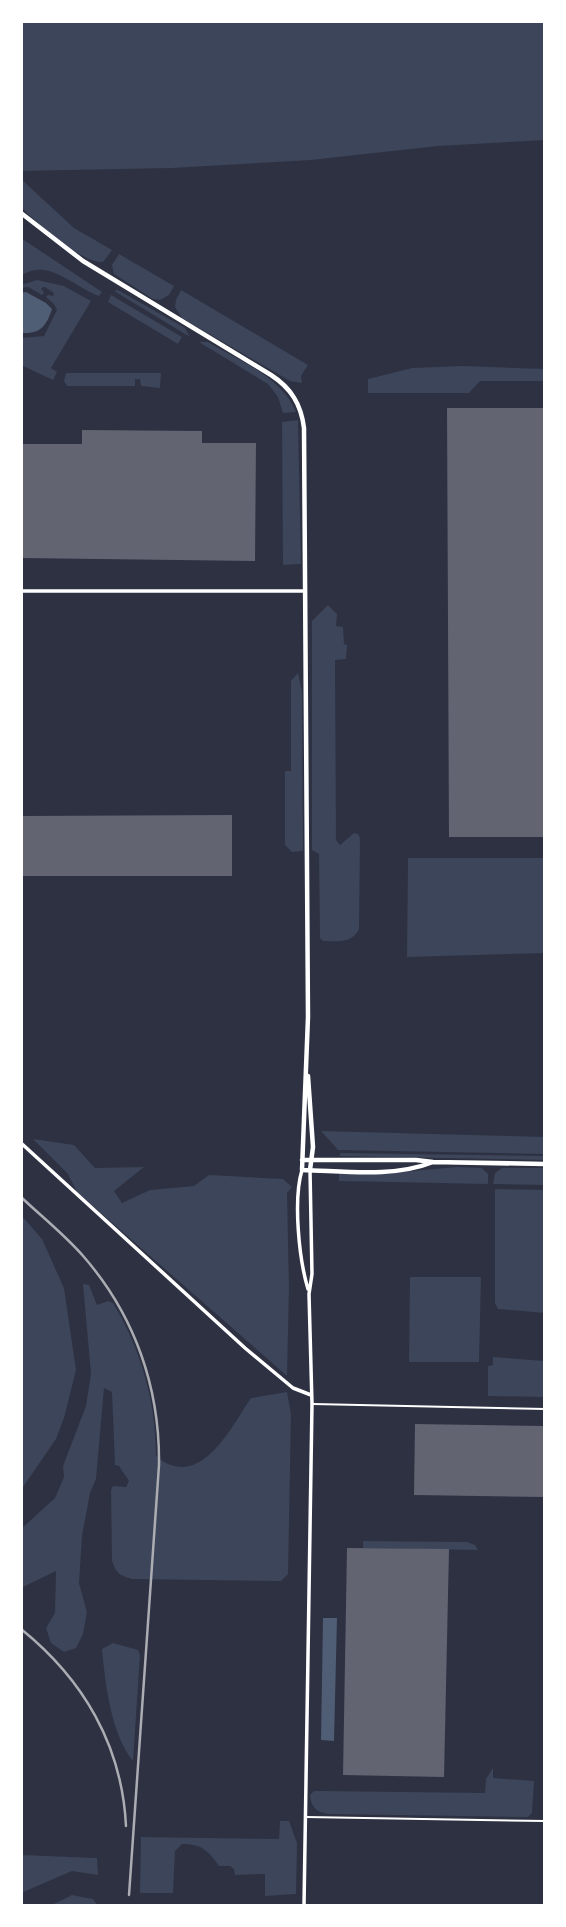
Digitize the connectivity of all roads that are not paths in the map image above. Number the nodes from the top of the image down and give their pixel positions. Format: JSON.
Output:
{"nodes":[{"id":1,"x":21,"y":214,"type":"edge"},
{"id":2,"x":21,"y":591,"type":"edge"},
{"id":3,"x":305,"y":592,"type":"junction"},
{"id":4,"x":307,"y":1068,"type":"junction"},
{"id":5,"x":21,"y":1143,"type":"edge"},
{"id":6,"x":302,"y":1160,"type":"junction"},
{"id":7,"x":310,"y":1160,"type":"junction"},
{"id":8,"x":432,"y":1162,"type":"junction"},
{"id":9,"x":545,"y":1164,"type":"edge"},
{"id":10,"x":302,"y":1170,"type":"junction"},
{"id":11,"x":310,"y":1170,"type":"junction"},
{"id":12,"x":309,"y":1294,"type":"junction"},
{"id":13,"x":312,"y":1395,"type":"junction"},
{"id":14,"x":312,"y":1404,"type":"junction"},
{"id":15,"x":545,"y":1409,"type":"edge"},
{"id":16,"x":305,"y":1818,"type":"junction"},
{"id":17,"x":545,"y":1821,"type":"edge"},
{"id":18,"x":304,"y":1906,"type":"edge"}],
"edges":[{"from":1,"to":3,"type":"street"},
{"from":2,"to":3,"type":"street"},
{"from":3,"to":4,"type":"street"},
{"from":4,"to":6,"type":"street"},
{"from":4,"to":7,"type":"street"},
{"from":5,"to":13,"type":"street"},
{"from":6,"to":7,"type":"street"},
{"from":6,"to":10,"type":"street"},
{"from":7,"to":8,"type":"street"},
{"from":7,"to":11,"type":"street"},
{"from":8,"to":9,"type":"street"},
{"from":8,"to":11,"type":"street"},
{"from":10,"to":11,"type":"street"},
{"from":10,"to":12,"type":"street"},
{"from":11,"to":12,"type":"street"},
{"from":12,"to":13,"type":"street"},
{"from":13,"to":14,"type":"street"},
{"from":14,"to":15,"type":"lane"},
{"from":14,"to":16,"type":"street"},
{"from":16,"to":17,"type":"lane"},
{"from":16,"to":18,"type":"street"}]}
